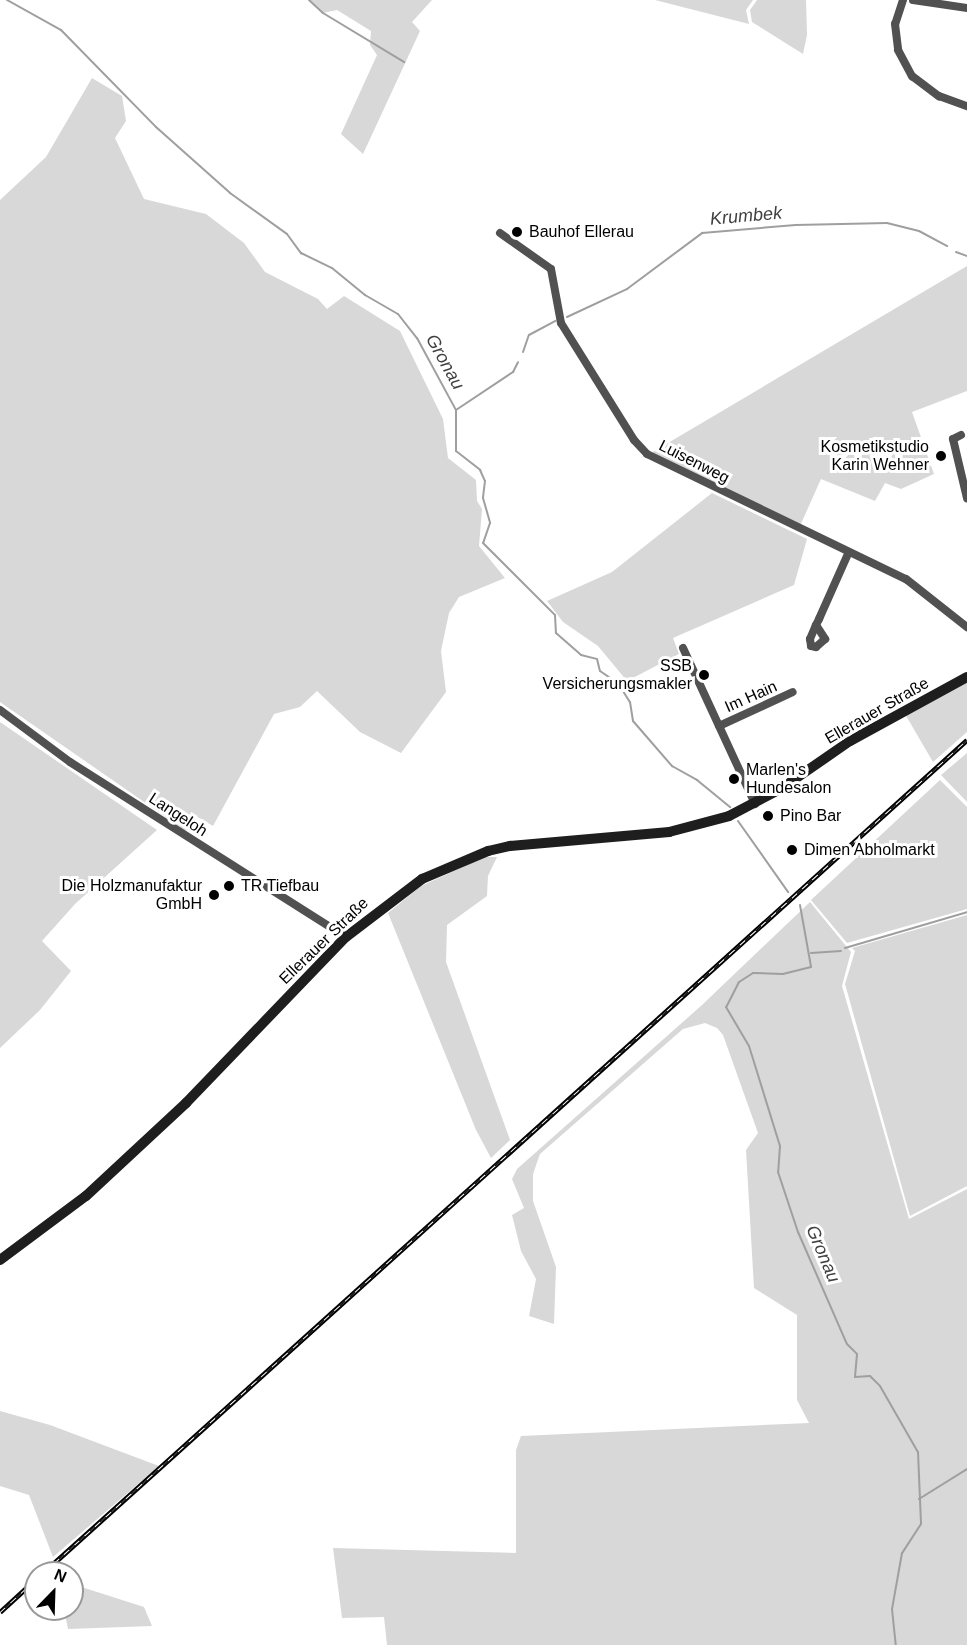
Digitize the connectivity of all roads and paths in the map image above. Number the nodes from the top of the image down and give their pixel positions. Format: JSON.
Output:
{"nodes":[{"id":1,"x":903,"y":0,"type":"edge"},
{"id":2,"x":913,"y":0,"type":"edge"},
{"id":3,"x":967,"y":8,"type":"edge"},
{"id":4,"x":967,"y":106,"type":"edge"},
{"id":5,"x":500,"y":233,"type":"dead end"},
{"id":6,"x":961,"y":435,"type":"dead end"},
{"id":7,"x":967,"y":498,"type":"edge"},
{"id":8,"x":848,"y":554,"type":"junction"},
{"id":9,"x":816,"y":625,"type":"dead end"},
{"id":10,"x":967,"y":627,"type":"edge"},
{"id":11,"x":683,"y":648,"type":"dead end"},
{"id":12,"x":967,"y":677,"type":"edge"},
{"id":13,"x":793,"y":692,"type":"dead end"},
{"id":14,"x":0,"y":710,"type":"edge"},
{"id":15,"x":719,"y":726,"type":"junction"},
{"id":16,"x":755,"y":804,"type":"junction"},
{"id":17,"x":346,"y":937,"type":"junction"},
{"id":18,"x":0,"y":1260,"type":"edge"}],
"edges":[{"from":1,"to":4,"type":"street"},
{"from":2,"to":3,"type":"street"},
{"from":5,"to":8,"type":"street","name":"Luisenweg"},
{"from":6,"to":7,"type":"street"},
{"from":8,"to":9,"type":"street"},
{"from":8,"to":10,"type":"street","name":"Luisenweg"},
{"from":11,"to":15,"type":"street"},
{"from":12,"to":16,"type":"main road","name":"Ellerauer Straße"},
{"from":13,"to":15,"type":"street","name":"Im Hain"},
{"from":14,"to":17,"type":"street","name":"Langeloh"},
{"from":15,"to":16,"type":"street"},
{"from":16,"to":17,"type":"main road","name":"Ellerauer Straße"},
{"from":17,"to":18,"type":"main road","name":"Ellerauer Straße"}]}
